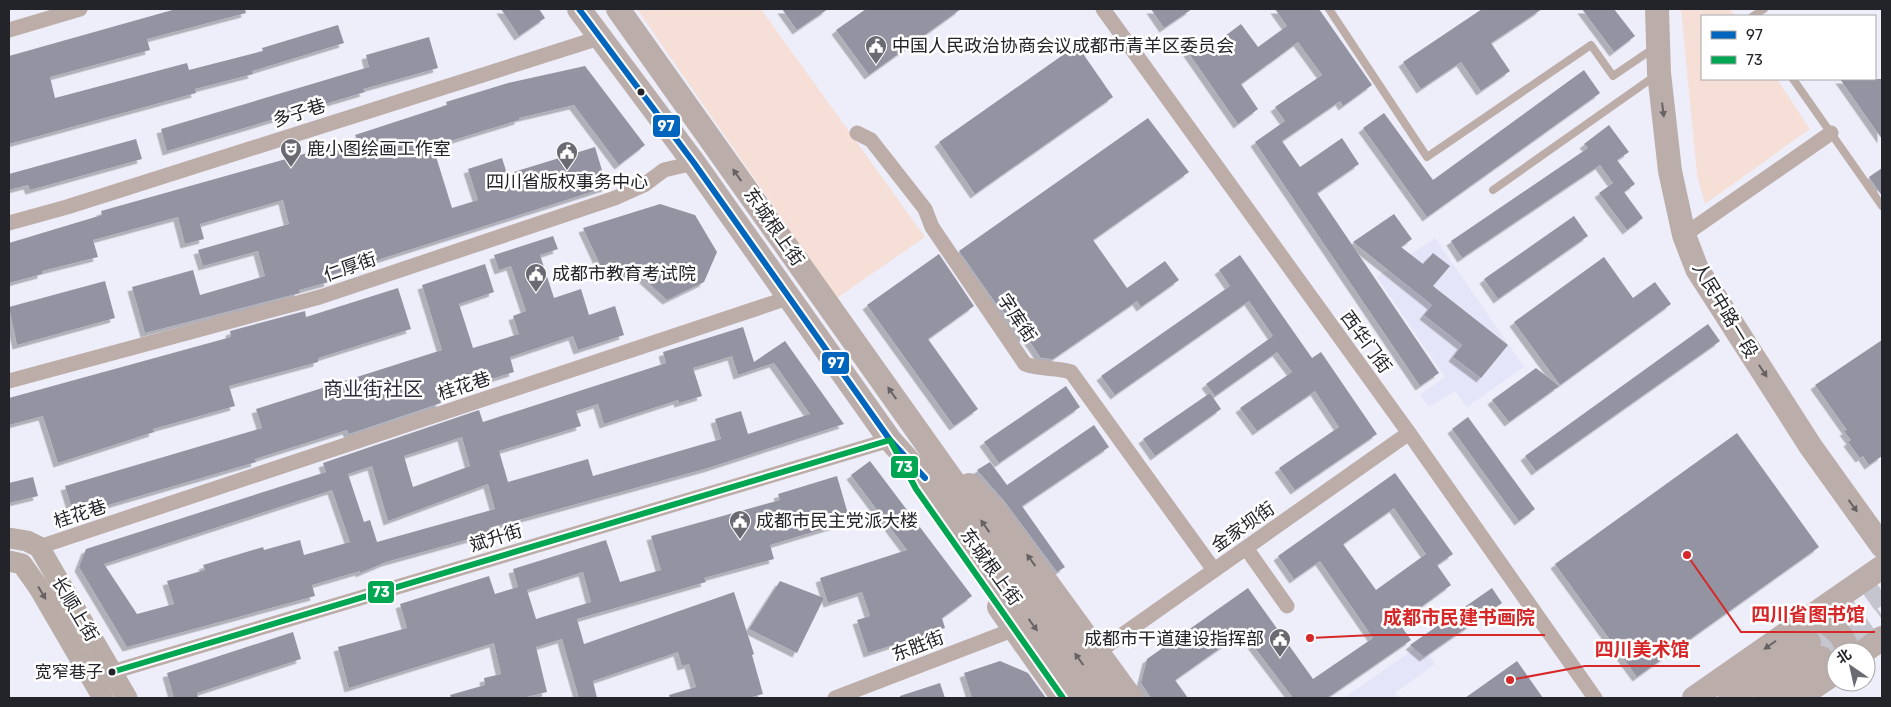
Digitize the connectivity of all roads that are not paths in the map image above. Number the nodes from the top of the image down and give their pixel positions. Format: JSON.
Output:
{"nodes":[{"id":1,"x":80,"y":9,"type":"edge"},
{"id":2,"x":579,"y":9,"type":"edge"},
{"id":3,"x":618,"y":9,"type":"edge"},
{"id":4,"x":1103,"y":9,"type":"edge"},
{"id":5,"x":1329,"y":9,"type":"edge"},
{"id":6,"x":1657,"y":9,"type":"edge"},
{"id":7,"x":9,"y":30,"type":"edge"},
{"id":8,"x":599,"y":38,"type":"junction"},
{"id":9,"x":1658,"y":45,"type":"junction"},
{"id":10,"x":1659,"y":74,"type":"junction"},
{"id":11,"x":1794,"y":80,"type":"edge"},
{"id":12,"x":857,"y":133,"type":"dead end"},
{"id":13,"x":1831,"y":133,"type":"junction"},
{"id":14,"x":694,"y":163,"type":"junction"},
{"id":15,"x":1493,"y":190,"type":"dead end"},
{"id":16,"x":1882,"y":206,"type":"edge"},
{"id":17,"x":9,"y":223,"type":"edge"},
{"id":18,"x":1684,"y":234,"type":"junction"},
{"id":19,"x":788,"y":298,"type":"junction"},
{"id":20,"x":9,"y":381,"type":"edge"},
{"id":21,"x":1409,"y":434,"type":"junction"},
{"id":22,"x":890,"y":440,"type":"junction"},
{"id":23,"x":930,"y":446,"type":"junction"},
{"id":24,"x":9,"y":538,"type":"edge"},
{"id":25,"x":1882,"y":546,"type":"edge"},
{"id":26,"x":39,"y":547,"type":"junction"},
{"id":27,"x":1246,"y":548,"type":"junction"},
{"id":28,"x":9,"y":561,"type":"edge"},
{"id":29,"x":1882,"y":568,"type":"edge"},
{"id":30,"x":1214,"y":570,"type":"junction"},
{"id":31,"x":1287,"y":606,"type":"dead end"},
{"id":32,"x":1810,"y":618,"type":"junction"},
{"id":33,"x":1015,"y":629,"type":"junction"},
{"id":34,"x":1844,"y":642,"type":"edge"},
{"id":35,"x":1098,"y":652,"type":"junction"},
{"id":36,"x":1822,"y":658,"type":"edge"},
{"id":37,"x":112,"y":672,"type":"junction"},
{"id":38,"x":103,"y":698,"type":"edge"},
{"id":39,"x":127,"y":698,"type":"edge"},
{"id":40,"x":835,"y":698,"type":"edge"},
{"id":41,"x":1064,"y":698,"type":"edge"},
{"id":42,"x":1086,"y":698,"type":"edge"},
{"id":43,"x":1107,"y":698,"type":"edge"},
{"id":44,"x":1131,"y":698,"type":"edge"},
{"id":45,"x":1595,"y":698,"type":"edge"},
{"id":46,"x":1694,"y":698,"type":"edge"},
{"id":47,"x":1730,"y":698,"type":"edge"},
{"id":48,"x":1764,"y":698,"type":"edge"},
{"id":49,"x":1798,"y":698,"type":"edge"}],
"edges":[{"from":1,"to":7,"type":"street"},
{"from":2,"to":8,"type":"main road","name":"东城根上街"},
{"from":23,"to":3,"type":"main road","name":"东城根上街","one_way":true},
{"from":4,"to":21,"type":"street","name":"西华门街"},
{"from":5,"to":9,"type":"lane"},
{"from":6,"to":9,"type":"main road","name":"人民中路一段"},
{"from":8,"to":14,"type":"main road","name":"东城根上街"},
{"from":8,"to":17,"type":"street","name":"多子巷"},
{"from":9,"to":10,"type":"main road","name":"人民中路一段"},
{"from":10,"to":15,"type":"lane"},
{"from":10,"to":18,"type":"main road","name":"人民中路一段","one_way":true},
{"from":11,"to":13,"type":"lane"},
{"from":12,"to":30,"type":"street","name":"字库街"},
{"from":13,"to":16,"type":"lane"},
{"from":13,"to":18,"type":"street"},
{"from":14,"to":19,"type":"main road","name":"东城根上街"},
{"from":14,"to":20,"type":"street","name":"仁厚街"},
{"from":18,"to":25,"type":"main road","name":"人民中路一段","one_way":true},
{"from":19,"to":22,"type":"main road","name":"东城根上街"},
{"from":19,"to":26,"type":"street","name":"桂花巷"},
{"from":21,"to":27,"type":"street","name":"金家坝街"},
{"from":21,"to":45,"type":"street","name":"西华门街"},
{"from":22,"to":33,"type":"main road","name":"东城根上街"},
{"from":22,"to":37,"type":"street","name":"斌升街"},
{"from":22,"to":42,"type":"main road","name":"东城根上街","one_way":true},
{"from":35,"to":23,"type":"main road","name":"东城根上街","one_way":true},
{"from":43,"to":23,"type":"main road","name":"东城根上街","one_way":true},
{"from":24,"to":26,"type":"main road"},
{"from":26,"to":37,"type":"main road","name":"长顺上街"},
{"from":27,"to":30,"type":"street","name":"金家坝街"},
{"from":27,"to":31,"type":"street"},
{"from":28,"to":38,"type":"main road","name":"长顺上街","one_way":true},
{"from":29,"to":32,"type":"main road"},
{"from":30,"to":35,"type":"street","name":"金家坝街"},
{"from":32,"to":34,"type":"main road"},
{"from":32,"to":46,"type":"main road","one_way":true},
{"from":33,"to":40,"type":"street","name":"东胜街"},
{"from":33,"to":41,"type":"main road","name":"东城根上街"},
{"from":35,"to":44,"type":"main road","name":"东城根上街"},
{"from":36,"to":47,"type":"main road"},
{"from":36,"to":48,"type":"main road"},
{"from":36,"to":49,"type":"main road"},
{"from":37,"to":39,"type":"main road","name":"长顺上街"}]}
